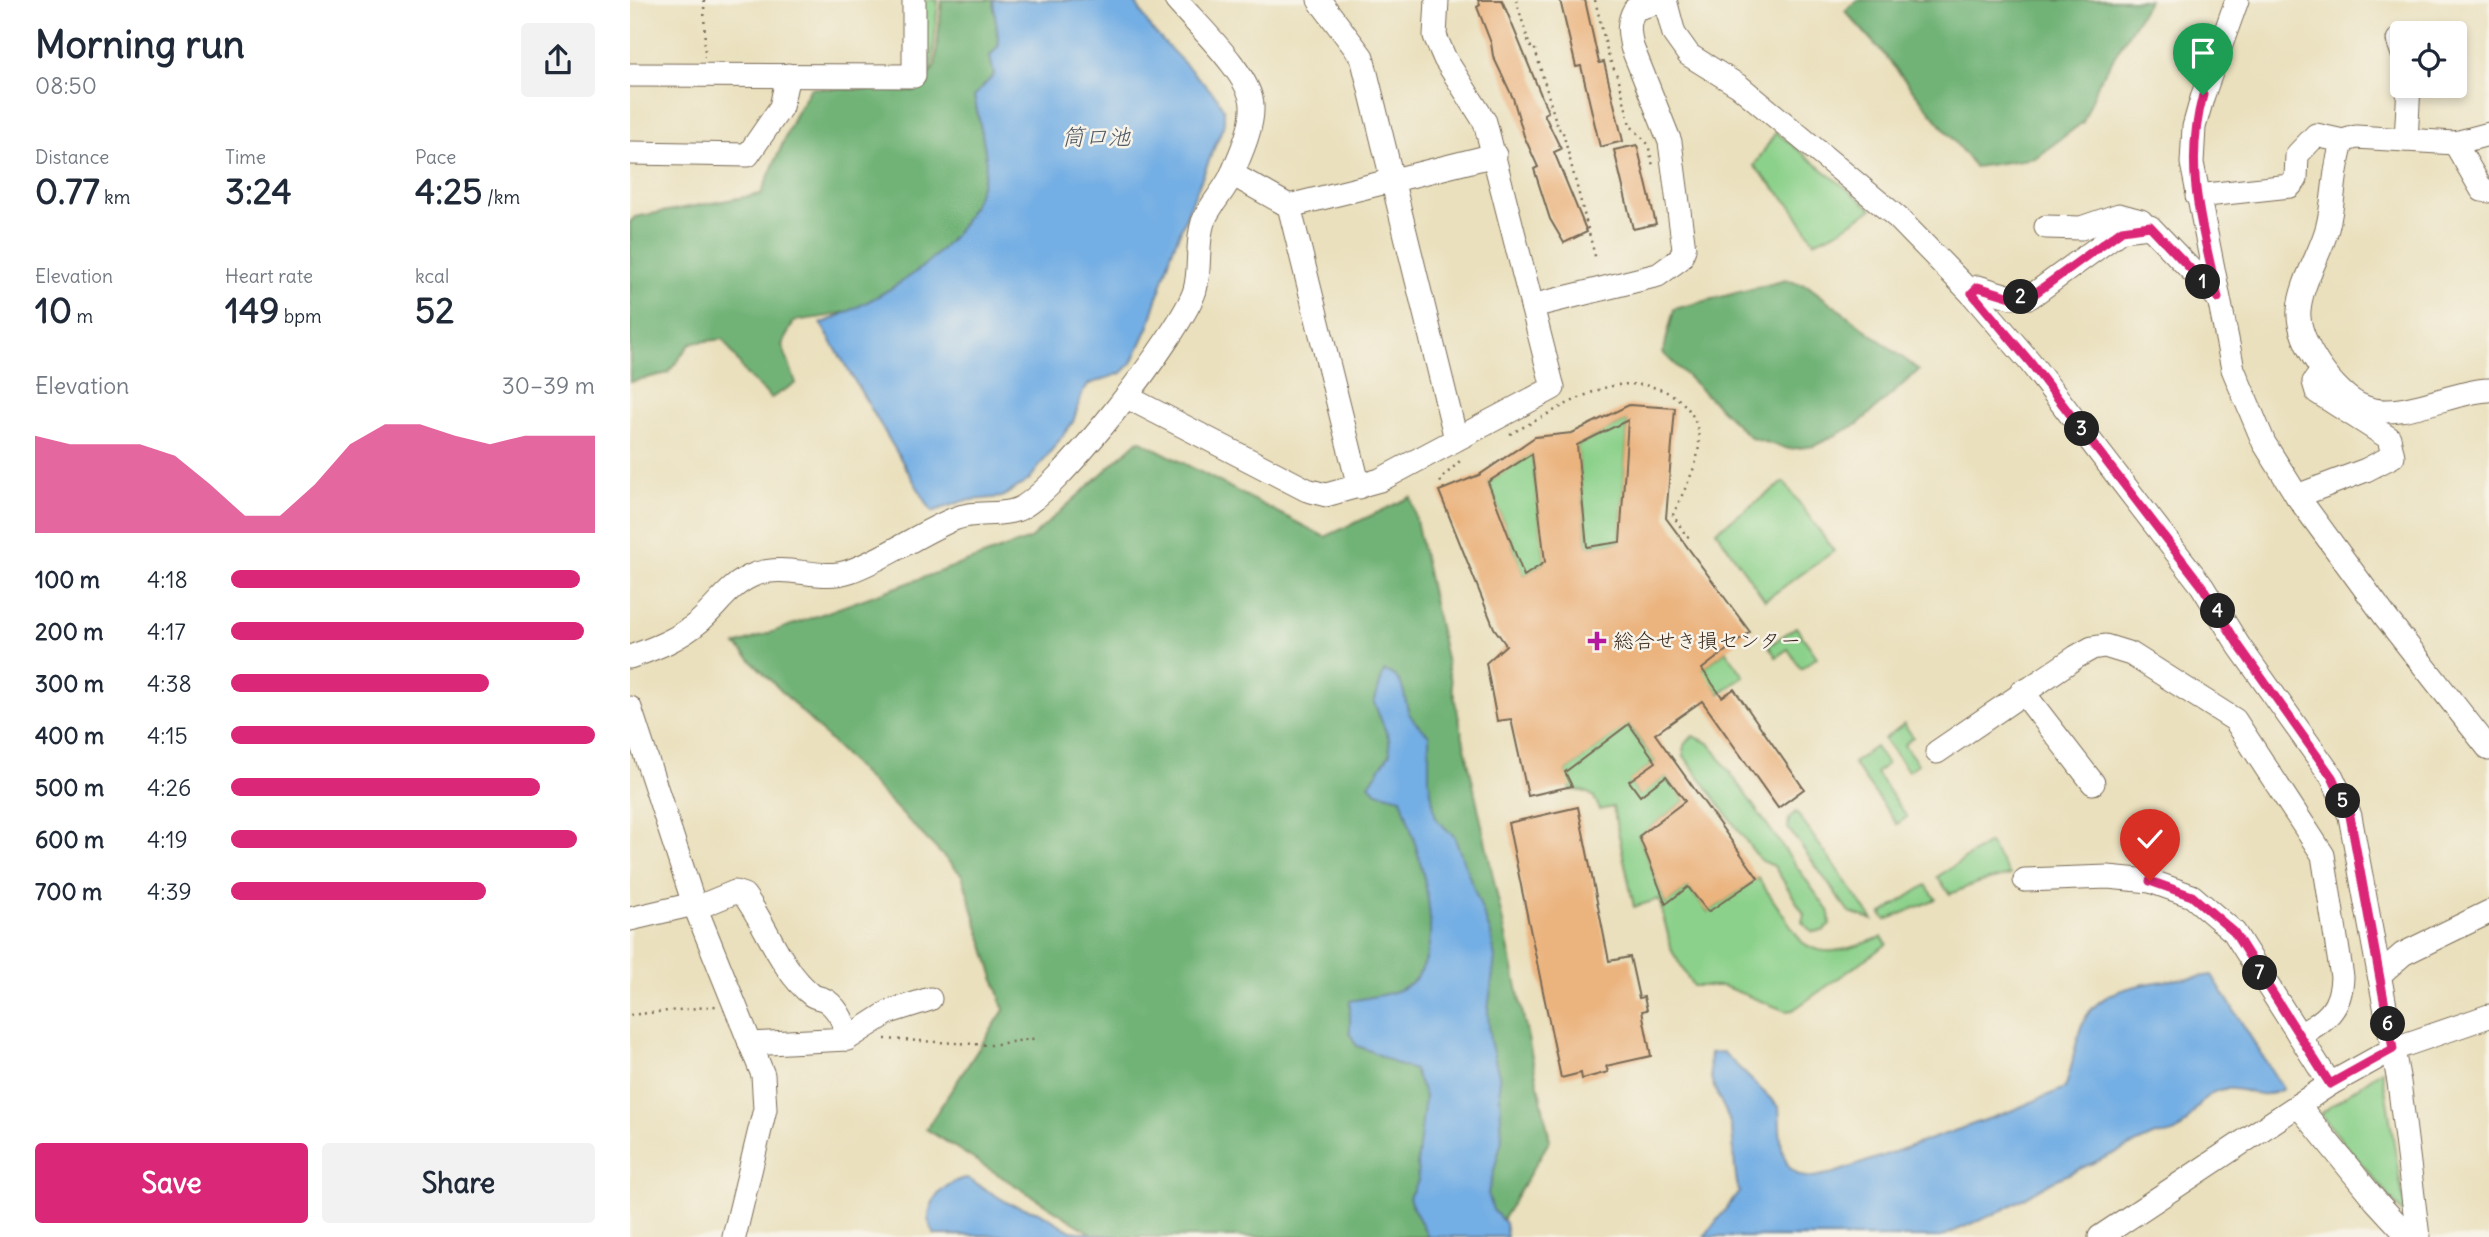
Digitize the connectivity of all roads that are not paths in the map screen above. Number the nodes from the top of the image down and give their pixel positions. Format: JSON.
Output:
{"nodes":[{"id":1,"x":914,"y":0,"type":"edge"},
{"id":2,"x":1176,"y":0,"type":"edge"},
{"id":3,"x":1319,"y":0,"type":"edge"},
{"id":4,"x":1437,"y":0,"type":"edge"},
{"id":5,"x":2237,"y":0,"type":"edge"},
{"id":6,"x":630,"y":75,"type":"edge"},
{"id":7,"x":788,"y":75,"type":"junction"},
{"id":8,"x":2408,"y":98,"type":"edge"},
{"id":9,"x":2489,"y":134,"type":"edge"},
{"id":10,"x":2406,"y":140,"type":"junction"},
{"id":11,"x":2343,"y":141,"type":"junction"},
{"id":12,"x":2455,"y":143,"type":"junction"},
{"id":13,"x":630,"y":153,"type":"edge"},
{"id":14,"x":1495,"y":155,"type":"junction"},
{"id":15,"x":1232,"y":174,"type":"junction"},
{"id":16,"x":1392,"y":182,"type":"junction"},
{"id":17,"x":2489,"y":191,"type":"edge"},
{"id":18,"x":2197,"y":196,"type":"junction"},
{"id":19,"x":1289,"y":206,"type":"junction"},
{"id":20,"x":2150,"y":226,"type":"junction"},
{"id":21,"x":2046,"y":227,"type":"dead end"},
{"id":22,"x":1972,"y":293,"type":"junction"},
{"id":23,"x":2218,"y":298,"type":"junction"},
{"id":24,"x":1532,"y":306,"type":"junction"},
{"id":25,"x":2322,"y":371,"type":"junction"},
{"id":26,"x":2489,"y":390,"type":"edge"},
{"id":27,"x":1127,"y":397,"type":"junction"},
{"id":28,"x":1460,"y":448,"type":"junction"},
{"id":29,"x":1359,"y":486,"type":"junction"},
{"id":30,"x":2297,"y":496,"type":"junction"},
{"id":31,"x":630,"y":657,"type":"edge"},
{"id":32,"x":2022,"y":691,"type":"junction"},
{"id":33,"x":630,"y":708,"type":"edge"},
{"id":34,"x":2480,"y":727,"type":"edge"},
{"id":35,"x":2489,"y":749,"type":"edge"},
{"id":36,"x":1937,"y":752,"type":"dead end"},
{"id":37,"x":2093,"y":783,"type":"dead end"},
{"id":38,"x":2025,"y":880,"type":"dead end"},
{"id":39,"x":695,"y":906,"type":"junction"},
{"id":40,"x":2489,"y":912,"type":"edge"},
{"id":41,"x":630,"y":919,"type":"edge"},
{"id":42,"x":2379,"y":975,"type":"junction"},
{"id":43,"x":930,"y":999,"type":"dead end"},
{"id":44,"x":2489,"y":1016,"type":"edge"},
{"id":45,"x":2300,"y":1035,"type":"junction"},
{"id":46,"x":847,"y":1039,"type":"junction"},
{"id":47,"x":750,"y":1044,"type":"junction"},
{"id":48,"x":2393,"y":1049,"type":"junction"},
{"id":49,"x":2330,"y":1084,"type":"junction"},
{"id":50,"x":2298,"y":1105,"type":"junction"},
{"id":51,"x":2129,"y":1229,"type":"edge"},
{"id":52,"x":734,"y":1237,"type":"edge"},
{"id":53,"x":2100,"y":1237,"type":"edge"},
{"id":54,"x":2409,"y":1237,"type":"edge"},
{"id":55,"x":2418,"y":1237,"type":"edge"}],
"edges":[{"from":1,"to":7,"type":"street"},
{"from":2,"to":15,"type":"street"},
{"from":3,"to":16,"type":"street"},
{"from":4,"to":14,"type":"street"},
{"from":5,"to":18,"type":"street"},
{"from":6,"to":7,"type":"street"},
{"from":7,"to":13,"type":"street"},
{"from":8,"to":10,"type":"street"},
{"from":9,"to":12,"type":"street"},
{"from":10,"to":11,"type":"street"},
{"from":10,"to":12,"type":"street"},
{"from":11,"to":18,"type":"street"},
{"from":11,"to":25,"type":"street"},
{"from":12,"to":17,"type":"street"},
{"from":14,"to":16,"type":"street"},
{"from":14,"to":24,"type":"street"},
{"from":15,"to":19,"type":"street"},
{"from":15,"to":27,"type":"street"},
{"from":16,"to":19,"type":"street"},
{"from":16,"to":28,"type":"street"},
{"from":18,"to":23,"type":"street"},
{"from":19,"to":29,"type":"street"},
{"from":20,"to":21,"type":"street"},
{"from":20,"to":22,"type":"street"},
{"from":20,"to":23,"type":"street"},
{"from":22,"to":24,"type":"street"},
{"from":22,"to":42,"type":"street"},
{"from":23,"to":30,"type":"street"},
{"from":24,"to":28,"type":"street"},
{"from":25,"to":26,"type":"street"},
{"from":25,"to":30,"type":"street"},
{"from":27,"to":29,"type":"street"},
{"from":27,"to":31,"type":"street"},
{"from":28,"to":29,"type":"street"},
{"from":30,"to":34,"type":"street"},
{"from":32,"to":36,"type":"street"},
{"from":32,"to":37,"type":"street"},
{"from":32,"to":45,"type":"street"},
{"from":33,"to":39,"type":"street"},
{"from":34,"to":35,"type":"street"},
{"from":38,"to":45,"type":"street"},
{"from":39,"to":41,"type":"street"},
{"from":39,"to":46,"type":"street"},
{"from":39,"to":47,"type":"street"},
{"from":40,"to":42,"type":"street"},
{"from":42,"to":48,"type":"street"},
{"from":43,"to":46,"type":"street"},
{"from":44,"to":48,"type":"street"},
{"from":45,"to":49,"type":"street"},
{"from":46,"to":47,"type":"street"},
{"from":47,"to":52,"type":"street"},
{"from":48,"to":49,"type":"street"},
{"from":48,"to":55,"type":"street"},
{"from":49,"to":50,"type":"street"},
{"from":50,"to":51,"type":"street"},
{"from":50,"to":54,"type":"street"},
{"from":51,"to":53,"type":"street"}]}
